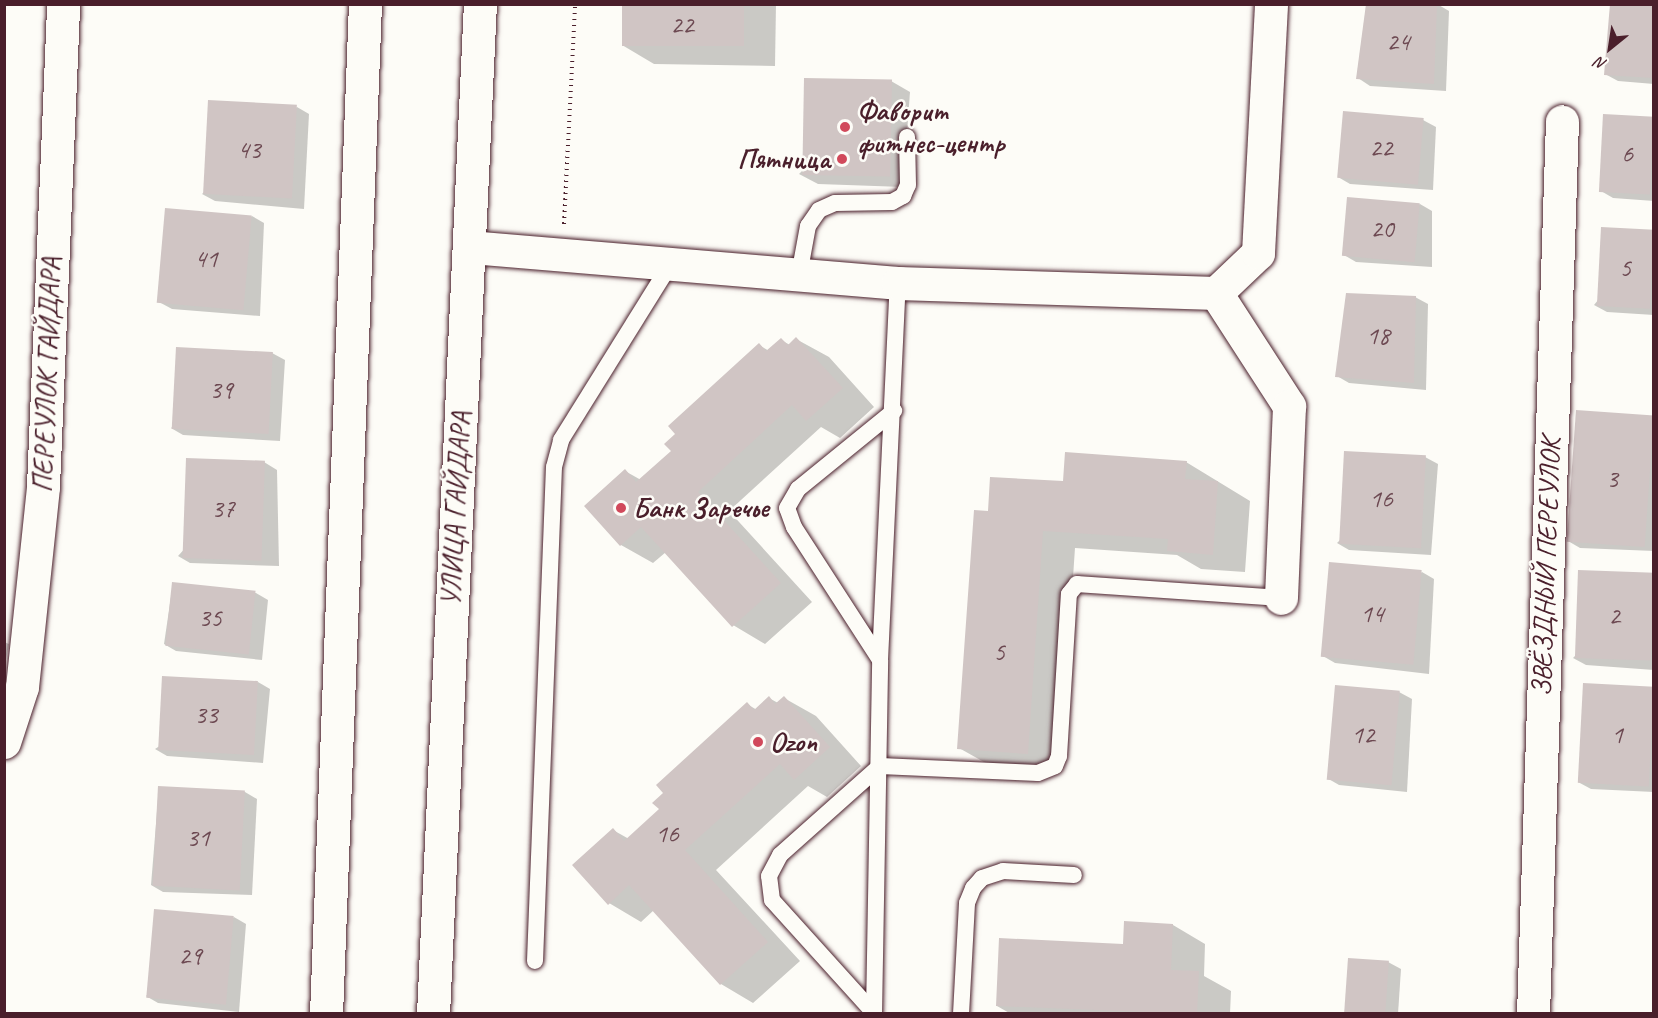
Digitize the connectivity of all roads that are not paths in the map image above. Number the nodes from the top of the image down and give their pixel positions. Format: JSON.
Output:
{"nodes":[{"id":1,"x":63,"y":4,"type":"edge"},
{"id":2,"x":365,"y":4,"type":"edge"},
{"id":3,"x":480,"y":4,"type":"edge"},
{"id":4,"x":1271,"y":4,"type":"edge"},
{"id":5,"x":1562,"y":121,"type":"dead end"},
{"id":6,"x":907,"y":136,"type":"dead end"},
{"id":7,"x":470,"y":246,"type":"junction"},
{"id":8,"x":670,"y":265,"type":"junction"},
{"id":9,"x":799,"y":275,"type":"junction"},
{"id":10,"x":898,"y":283,"type":"junction"},
{"id":11,"x":1216,"y":292,"type":"junction"},
{"id":12,"x":894,"y":411,"type":"junction"},
{"id":13,"x":1281,"y":598,"type":"joint"},
{"id":14,"x":879,"y":660,"type":"junction"},
{"id":15,"x":4,"y":742,"type":"edge"},
{"id":16,"x":880,"y":766,"type":"junction"},
{"id":17,"x":1074,"y":875,"type":"dead end"},
{"id":18,"x":535,"y":961,"type":"dead end"},
{"id":19,"x":874,"y":1013,"type":"edge"},
{"id":20,"x":326,"y":1014,"type":"edge"},
{"id":21,"x":433,"y":1014,"type":"edge"},
{"id":22,"x":961,"y":1014,"type":"edge"},
{"id":23,"x":1533,"y":1014,"type":"edge"}],
"edges":[{"from":1,"to":15,"type":"street","name":"ПЕРЕУЛОК ГАЙДАРА"},
{"from":2,"to":20,"type":"street"},
{"from":3,"to":7,"type":"street","name":"УЛИЦА ГАЙДАРА"},
{"from":4,"to":11,"type":"street"},
{"from":5,"to":23,"type":"street","name":"ЗВЁЗДНЫЙ ПЕРЕУЛОК"},
{"from":6,"to":9,"type":"lane"},
{"from":7,"to":8,"type":"street"},
{"from":7,"to":21,"type":"street","name":"УЛИЦА ГАЙДАРА"},
{"from":8,"to":9,"type":"street"},
{"from":8,"to":18,"type":"lane"},
{"from":9,"to":10,"type":"street"},
{"from":10,"to":11,"type":"street"},
{"from":10,"to":12,"type":"lane"},
{"from":11,"to":13,"type":"street"},
{"from":12,"to":14,"type":"lane"},
{"from":12,"to":14,"type":"lane"},
{"from":13,"to":16,"type":"lane"},
{"from":14,"to":16,"type":"lane"},
{"from":16,"to":19,"type":"lane"},
{"from":16,"to":19,"type":"lane"},
{"from":17,"to":22,"type":"lane"}]}
